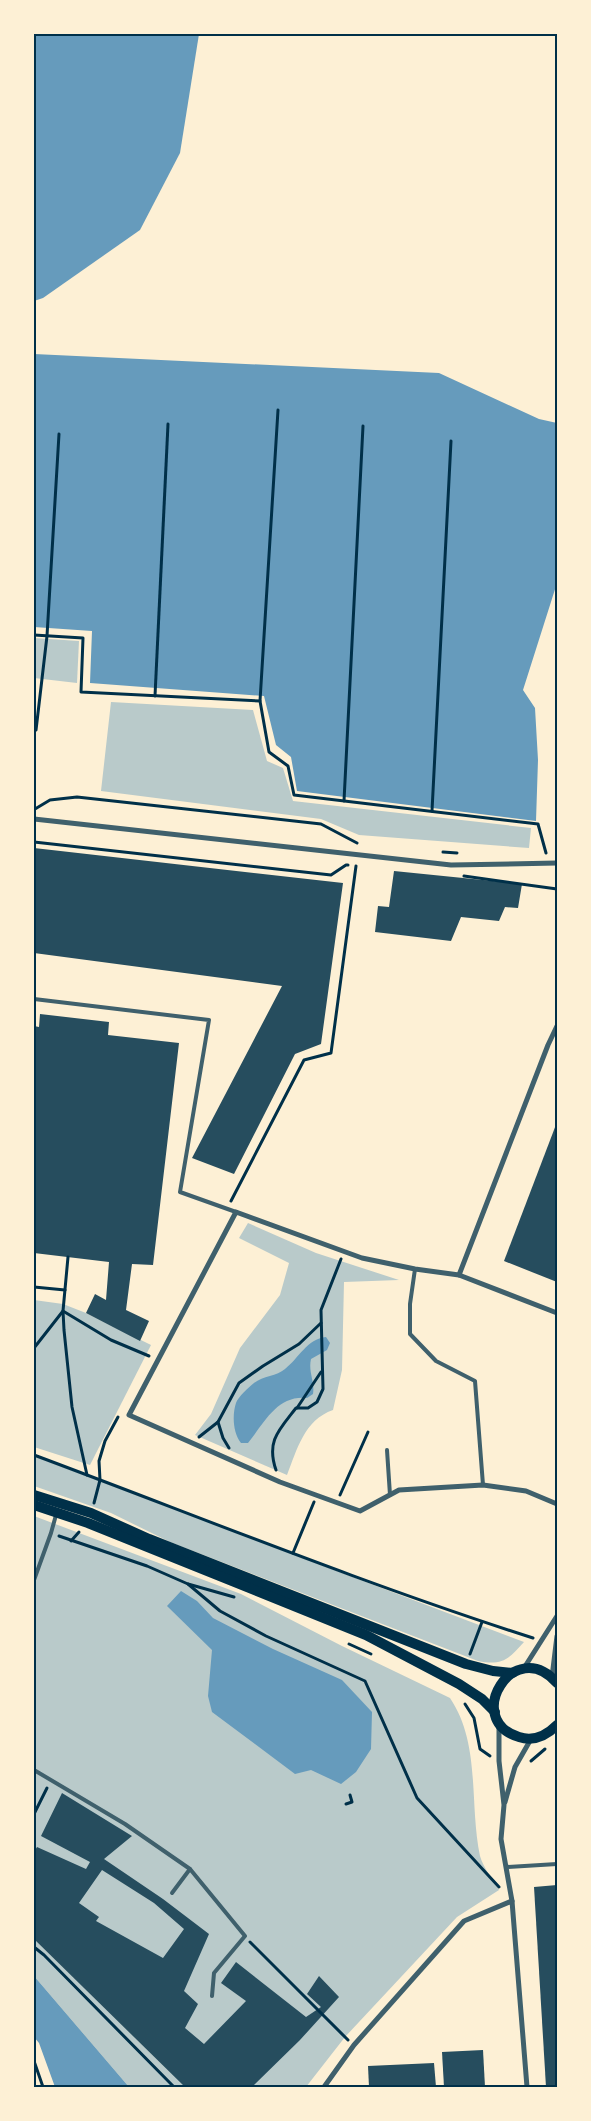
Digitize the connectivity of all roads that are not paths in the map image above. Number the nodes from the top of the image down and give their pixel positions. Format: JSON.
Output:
{"nodes":[{"id":1,"x":34,"y":819,"type":"edge"},
{"id":2,"x":557,"y":863,"type":"edge"},
{"id":3,"x":34,"y":999,"type":"edge"},
{"id":4,"x":557,"y":1026,"type":"edge"},
{"id":5,"x":236,"y":1212,"type":"junction"},
{"id":6,"x":416,"y":1269,"type":"junction"},
{"id":7,"x":460,"y":1274,"type":"junction"},
{"id":8,"x":557,"y":1312,"type":"edge"},
{"id":9,"x":387,"y":1450,"type":"dead end"},
{"id":10,"x":482,"y":1485,"type":"junction"},
{"id":11,"x":34,"y":1495,"type":"edge"},
{"id":12,"x":390,"y":1495,"type":"junction"},
{"id":13,"x":557,"y":1504,"type":"edge"},
{"id":14,"x":34,"y":1505,"type":"edge"},
{"id":15,"x":57,"y":1507,"type":"junction"},
{"id":16,"x":34,"y":1580,"type":"edge"},
{"id":17,"x":557,"y":1616,"type":"edge"},
{"id":18,"x":557,"y":1636,"type":"edge"},
{"id":19,"x":518,"y":1671,"type":"junction"},
{"id":20,"x":555,"y":1680,"type":"edge"},
{"id":21,"x":495,"y":1712,"type":"junction"},
{"id":22,"x":499,"y":1722,"type":"junction"},
{"id":23,"x":557,"y":1724,"type":"edge"},
{"id":24,"x":532,"y":1739,"type":"junction"},
{"id":25,"x":34,"y":1770,"type":"edge"},
{"id":26,"x":504,"y":1805,"type":"junction"},
{"id":27,"x":557,"y":1864,"type":"edge"},
{"id":28,"x":506,"y":1867,"type":"junction"},
{"id":29,"x":190,"y":1869,"type":"junction"},
{"id":30,"x":172,"y":1892,"type":"dead end"},
{"id":31,"x":512,"y":1901,"type":"junction"},
{"id":32,"x":212,"y":1996,"type":"dead end"},
{"id":33,"x":324,"y":2087,"type":"edge"},
{"id":34,"x":527,"y":2087,"type":"edge"}],
"edges":[{"from":1,"to":2,"type":"street"},
{"from":3,"to":5,"type":"lane"},
{"from":4,"to":7,"type":"street"},
{"from":5,"to":6,"type":"street"},
{"from":5,"to":12,"type":"street"},
{"from":6,"to":7,"type":"street"},
{"from":6,"to":10,"type":"lane"},
{"from":7,"to":8,"type":"street"},
{"from":9,"to":12,"type":"lane"},
{"from":10,"to":12,"type":"street"},
{"from":10,"to":13,"type":"street"},
{"from":11,"to":15,"type":"main road"},
{"from":14,"to":15,"type":"main road"},
{"from":15,"to":16,"type":"lane"},
{"from":15,"to":19,"type":"main road"},
{"from":15,"to":21,"type":"main road"},
{"from":17,"to":19,"type":"street"},
{"from":18,"to":20,"type":"street"},
{"from":19,"to":20,"type":"main road"},
{"from":19,"to":21,"type":"main road"},
{"from":21,"to":22,"type":"main road"},
{"from":22,"to":24,"type":"main road"},
{"from":22,"to":26,"type":"street"},
{"from":23,"to":24,"type":"main road"},
{"from":24,"to":26,"type":"street"},
{"from":25,"to":29,"type":"lane"},
{"from":26,"to":28,"type":"street"},
{"from":27,"to":28,"type":"lane"},
{"from":28,"to":31,"type":"street"},
{"from":29,"to":30,"type":"lane"},
{"from":29,"to":32,"type":"lane"},
{"from":31,"to":33,"type":"street"},
{"from":31,"to":34,"type":"street"}]}
